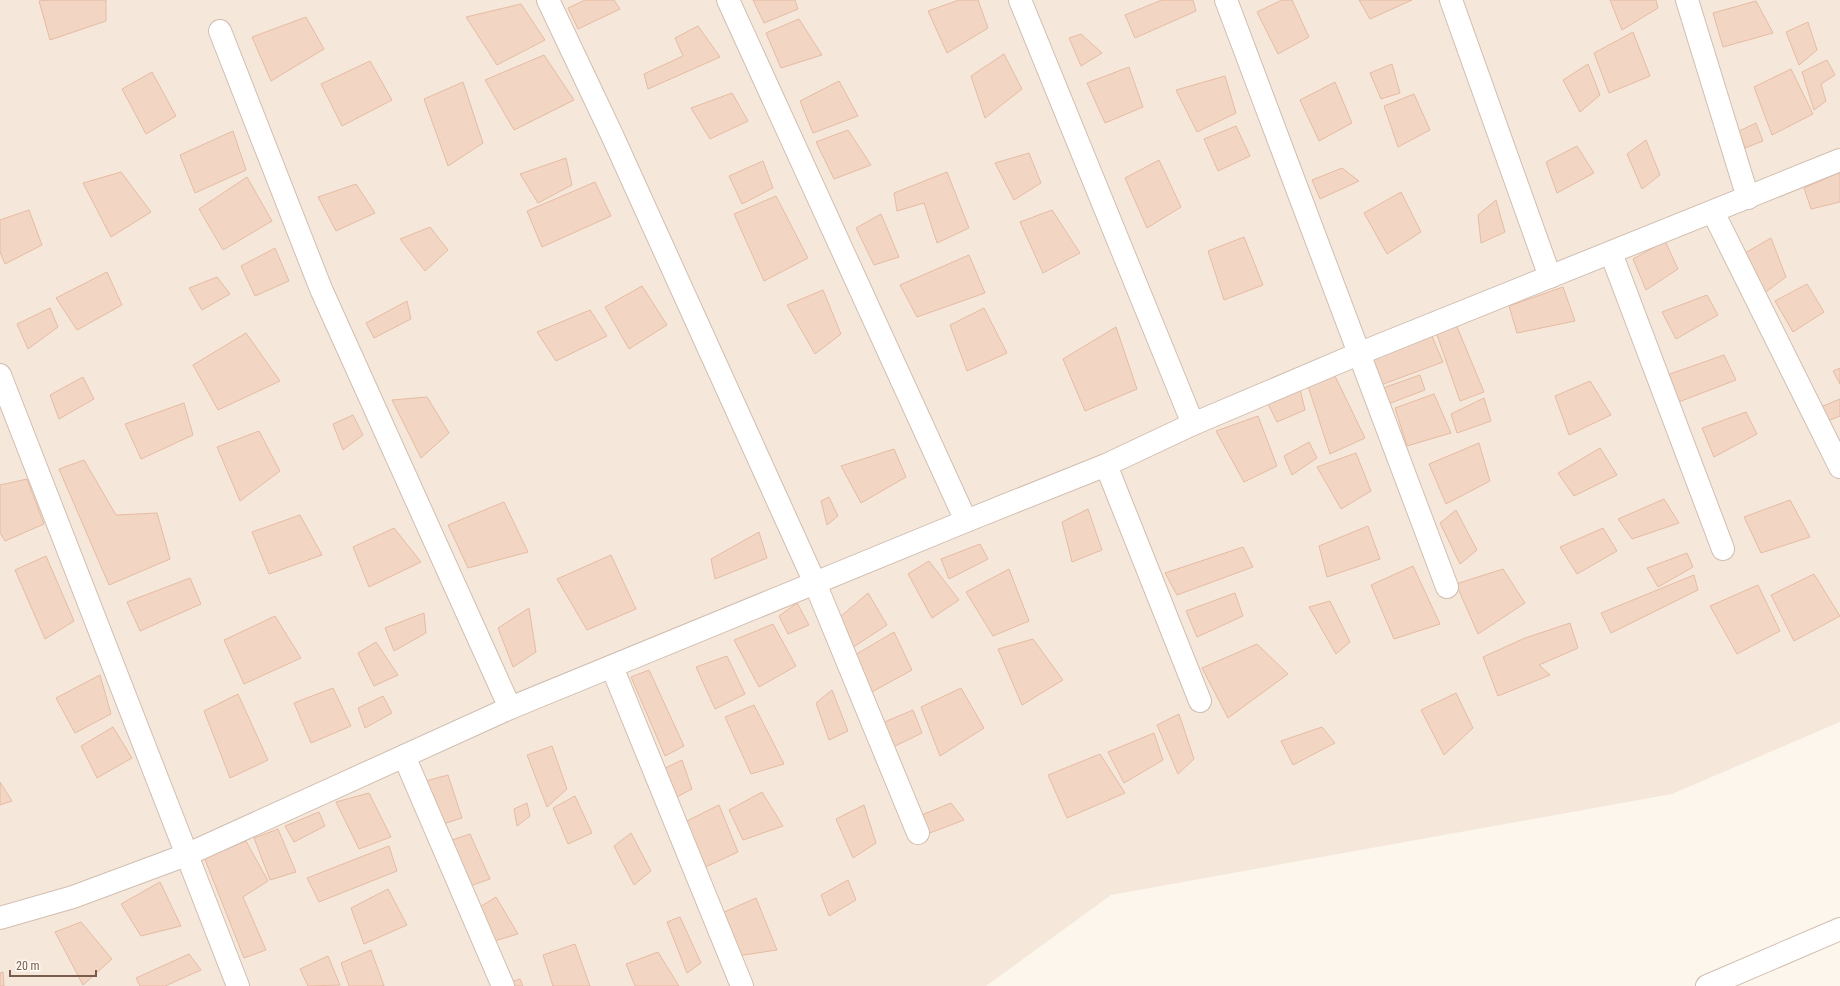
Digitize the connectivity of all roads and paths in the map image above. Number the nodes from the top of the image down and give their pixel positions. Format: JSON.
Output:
{"nodes":[{"id":1,"x":548,"y":0,"type":"edge"},
{"id":2,"x":728,"y":0,"type":"edge"},
{"id":3,"x":1020,"y":0,"type":"edge"},
{"id":4,"x":1226,"y":0,"type":"edge"},
{"id":5,"x":1451,"y":0,"type":"edge"},
{"id":6,"x":1687,"y":0,"type":"edge"},
{"id":7,"x":220,"y":31,"type":"dead end"},
{"id":8,"x":1840,"y":160,"type":"edge"},
{"id":9,"x":1748,"y":198,"type":"junction"},
{"id":10,"x":1713,"y":212,"type":"junction"},
{"id":11,"x":1611,"y":253,"type":"junction"},
{"id":12,"x":1550,"y":277,"type":"junction"},
{"id":13,"x":1358,"y":354,"type":"junction"},
{"id":14,"x":0,"y":375,"type":"edge"},
{"id":15,"x":1193,"y":424,"type":"junction"},
{"id":16,"x":1106,"y":466,"type":"junction"},
{"id":17,"x":1840,"y":467,"type":"edge"},
{"id":18,"x":966,"y":521,"type":"junction"},
{"id":19,"x":1724,"y":549,"type":"dead end"},
{"id":20,"x":815,"y":583,"type":"junction"},
{"id":21,"x":1447,"y":587,"type":"dead end"},
{"id":22,"x":612,"y":666,"type":"junction"},
{"id":23,"x":1200,"y":701,"type":"dead end"},
{"id":24,"x":510,"y":708,"type":"junction"},
{"id":25,"x":404,"y":756,"type":"junction"},
{"id":26,"x":918,"y":833,"type":"dead end"},
{"id":27,"x":186,"y":855,"type":"junction"},
{"id":28,"x":0,"y":918,"type":"edge"},
{"id":29,"x":1840,"y":929,"type":"edge"},
{"id":30,"x":238,"y":986,"type":"edge"},
{"id":31,"x":504,"y":986,"type":"edge"},
{"id":32,"x":742,"y":986,"type":"edge"},
{"id":33,"x":1707,"y":986,"type":"edge"}],
"edges":[{"from":1,"to":20,"type":"street"},
{"from":2,"to":18,"type":"street"},
{"from":3,"to":15,"type":"street"},
{"from":4,"to":13,"type":"street"},
{"from":5,"to":12,"type":"street"},
{"from":6,"to":9,"type":"street"},
{"from":7,"to":24,"type":"street"},
{"from":8,"to":9,"type":"street"},
{"from":9,"to":10,"type":"street"},
{"from":10,"to":11,"type":"street"},
{"from":10,"to":17,"type":"street"},
{"from":11,"to":12,"type":"street"},
{"from":11,"to":19,"type":"street"},
{"from":12,"to":13,"type":"street"},
{"from":13,"to":15,"type":"street"},
{"from":13,"to":21,"type":"street"},
{"from":14,"to":27,"type":"street"},
{"from":15,"to":16,"type":"street"},
{"from":16,"to":18,"type":"street"},
{"from":16,"to":23,"type":"street"},
{"from":18,"to":20,"type":"street"},
{"from":20,"to":22,"type":"street"},
{"from":20,"to":26,"type":"street"},
{"from":22,"to":24,"type":"street"},
{"from":22,"to":32,"type":"street"},
{"from":24,"to":25,"type":"street"},
{"from":25,"to":27,"type":"street"},
{"from":25,"to":31,"type":"street"},
{"from":27,"to":28,"type":"street"},
{"from":27,"to":30,"type":"street"},
{"from":29,"to":33,"type":"street"}]}
